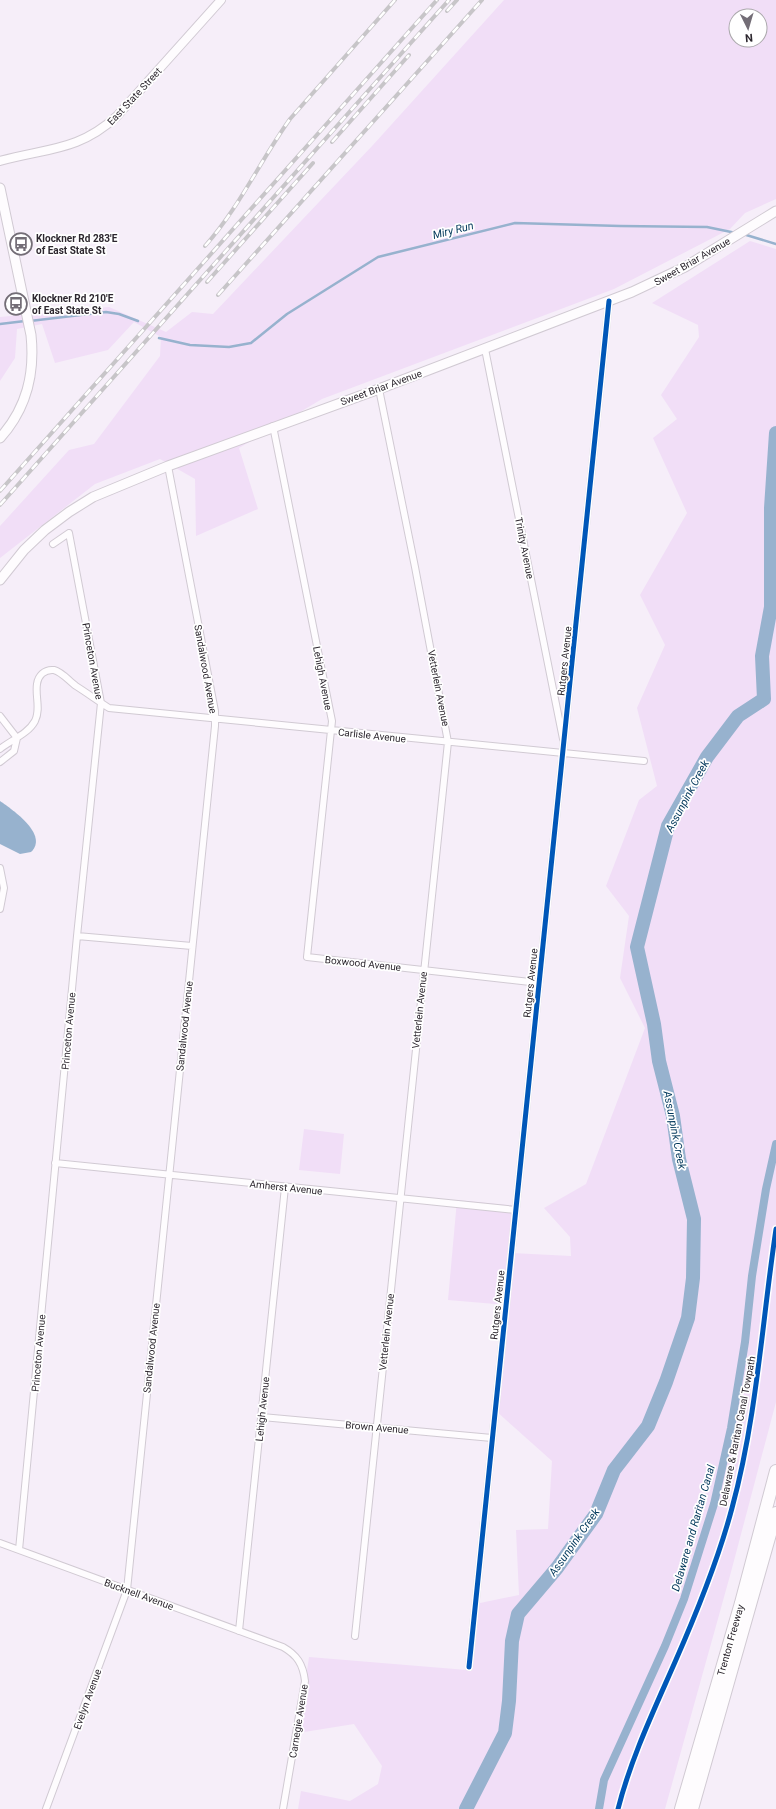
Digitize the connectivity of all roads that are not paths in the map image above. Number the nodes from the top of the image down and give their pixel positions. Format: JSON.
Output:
{"nodes":[{"id":1,"x":221,"y":0,"type":"edge"},
{"id":2,"x":0,"y":161,"type":"edge"},
{"id":3,"x":0,"y":188,"type":"edge"},
{"id":4,"x":776,"y":211,"type":"edge"},
{"id":5,"x":609,"y":301,"type":"junction"},
{"id":6,"x":485,"y":349,"type":"junction"},
{"id":7,"x":379,"y":389,"type":"junction"},
{"id":8,"x":273,"y":426,"type":"junction"},
{"id":9,"x":0,"y":438,"type":"edge"},
{"id":10,"x":168,"y":466,"type":"junction"},
{"id":11,"x":53,"y":544,"type":"dead end"},
{"id":12,"x":0,"y":580,"type":"edge"},
{"id":13,"x":101,"y":703,"type":"junction"},
{"id":14,"x":0,"y":716,"type":"edge"},
{"id":15,"x":215,"y":718,"type":"junction"},
{"id":16,"x":332,"y":730,"type":"junction"},
{"id":17,"x":17,"y":738,"type":"junction"},
{"id":18,"x":448,"y":742,"type":"junction"},
{"id":19,"x":0,"y":749,"type":"edge"},
{"id":20,"x":564,"y":750,"type":"junction"},
{"id":21,"x":644,"y":761,"type":"dead end"},
{"id":22,"x":0,"y":762,"type":"edge"},
{"id":23,"x":0,"y":868,"type":"edge"},
{"id":24,"x":0,"y":909,"type":"edge"},
{"id":25,"x":77,"y":936,"type":"junction"},
{"id":26,"x":192,"y":946,"type":"junction"},
{"id":27,"x":307,"y":957,"type":"joint"},
{"id":28,"x":424,"y":970,"type":"junction"},
{"id":29,"x":539,"y":983,"type":"junction"},
{"id":30,"x":56,"y":1163,"type":"junction"},
{"id":31,"x":169,"y":1175,"type":"junction"},
{"id":32,"x":285,"y":1187,"type":"junction"},
{"id":33,"x":400,"y":1198,"type":"junction"},
{"id":34,"x":516,"y":1210,"type":"junction"},
{"id":35,"x":262,"y":1417,"type":"junction"},
{"id":36,"x":376,"y":1427,"type":"junction"},
{"id":37,"x":492,"y":1438,"type":"junction"},
{"id":38,"x":776,"y":1471,"type":"edge"},
{"id":39,"x":776,"y":1513,"type":"edge"},
{"id":40,"x":0,"y":1543,"type":"edge"},
{"id":41,"x":19,"y":1550,"type":"junction"},
{"id":42,"x":127,"y":1590,"type":"junction"},
{"id":43,"x":240,"y":1631,"type":"junction"},
{"id":44,"x":355,"y":1636,"type":"dead end"},
{"id":45,"x":278,"y":1645,"type":"joint"},
{"id":46,"x":469,"y":1667,"type":"dead end"},
{"id":47,"x":46,"y":1809,"type":"edge"},
{"id":48,"x":283,"y":1809,"type":"edge"},
{"id":49,"x":681,"y":1809,"type":"edge"},
{"id":50,"x":692,"y":1809,"type":"edge"}],
"edges":[{"from":1,"to":2,"type":"street","name":"East State Street"},
{"from":3,"to":9,"type":"main road"},
{"from":4,"to":5,"type":"main road","name":"Sweet Briar Avenue"},
{"from":5,"to":6,"type":"main road","name":"Sweet Briar Avenue"},
{"from":5,"to":20,"type":"street","name":"Rutgers Avenue"},
{"from":6,"to":7,"type":"main road","name":"Sweet Briar Avenue"},
{"from":6,"to":20,"type":"street","name":"Trinity Avenue"},
{"from":7,"to":8,"type":"main road","name":"Sweet Briar Avenue"},
{"from":7,"to":18,"type":"street","name":"Vetterlein Avenue"},
{"from":8,"to":10,"type":"main road","name":"Sweet Briar Avenue"},
{"from":8,"to":16,"type":"street","name":"Lehigh Avenue"},
{"from":10,"to":12,"type":"main road","name":"Sweet Briar Avenue"},
{"from":10,"to":15,"type":"street","name":"Sandalwood Avenue"},
{"from":11,"to":13,"type":"street","name":"Princeton Avenue"},
{"from":13,"to":15,"type":"street","name":"Carlisle Avenue"},
{"from":13,"to":17,"type":"street","name":"Carlisle Avenue"},
{"from":13,"to":25,"type":"street","name":"Princeton Avenue"},
{"from":14,"to":17,"type":"street"},
{"from":15,"to":16,"type":"street","name":"Carlisle Avenue"},
{"from":15,"to":26,"type":"street","name":"Sandalwood Avenue"},
{"from":16,"to":18,"type":"street","name":"Carlisle Avenue"},
{"from":16,"to":27,"type":"street","name":"Lehigh Avenue"},
{"from":17,"to":19,"type":"street"},
{"from":17,"to":22,"type":"street"},
{"from":18,"to":20,"type":"street","name":"Carlisle Avenue"},
{"from":18,"to":28,"type":"street","name":"Vetterlein Avenue"},
{"from":20,"to":21,"type":"street","name":"Carlisle Avenue"},
{"from":20,"to":29,"type":"street","name":"Rutgers Avenue"},
{"from":23,"to":24,"type":"street"},
{"from":25,"to":26,"type":"street"},
{"from":25,"to":30,"type":"street","name":"Princeton Avenue"},
{"from":26,"to":31,"type":"street","name":"Sandalwood Avenue"},
{"from":27,"to":28,"type":"street","name":"Boxwood Avenue"},
{"from":28,"to":29,"type":"street","name":"Boxwood Avenue"},
{"from":28,"to":33,"type":"street","name":"Vetterlein Avenue"},
{"from":29,"to":34,"type":"street","name":"Rutgers Avenue"},
{"from":30,"to":31,"type":"street","name":"Amherst Avenue"},
{"from":30,"to":41,"type":"street","name":"Princeton Avenue"},
{"from":31,"to":32,"type":"street","name":"Amherst Avenue"},
{"from":31,"to":42,"type":"street","name":"Sandalwood Avenue"},
{"from":32,"to":33,"type":"street","name":"Amherst Avenue"},
{"from":32,"to":35,"type":"street","name":"Lehigh Avenue"},
{"from":33,"to":34,"type":"street","name":"Amherst Avenue"},
{"from":33,"to":36,"type":"street","name":"Vetterlein Avenue"},
{"from":34,"to":37,"type":"street","name":"Rutgers Avenue"},
{"from":35,"to":36,"type":"street","name":"Brown Avenue"},
{"from":35,"to":43,"type":"street","name":"Lehigh Avenue"},
{"from":36,"to":37,"type":"street","name":"Brown Avenue"},
{"from":36,"to":44,"type":"street","name":"Vetterlein Avenue"},
{"from":37,"to":46,"type":"street","name":"Rutgers Avenue"},
{"from":38,"to":49,"type":"highway","name":"Trenton Freeway"},
{"from":39,"to":50,"type":"highway","name":"Trenton Freeway"},
{"from":40,"to":41,"type":"street","name":"Bucknell Avenue"},
{"from":41,"to":42,"type":"street","name":"Bucknell Avenue"},
{"from":42,"to":43,"type":"street","name":"Bucknell Avenue"},
{"from":42,"to":47,"type":"street","name":"Evelyn Avenue"},
{"from":43,"to":45,"type":"street","name":"Bucknell Avenue"},
{"from":45,"to":48,"type":"street","name":"Carnegie Avenue"}]}
